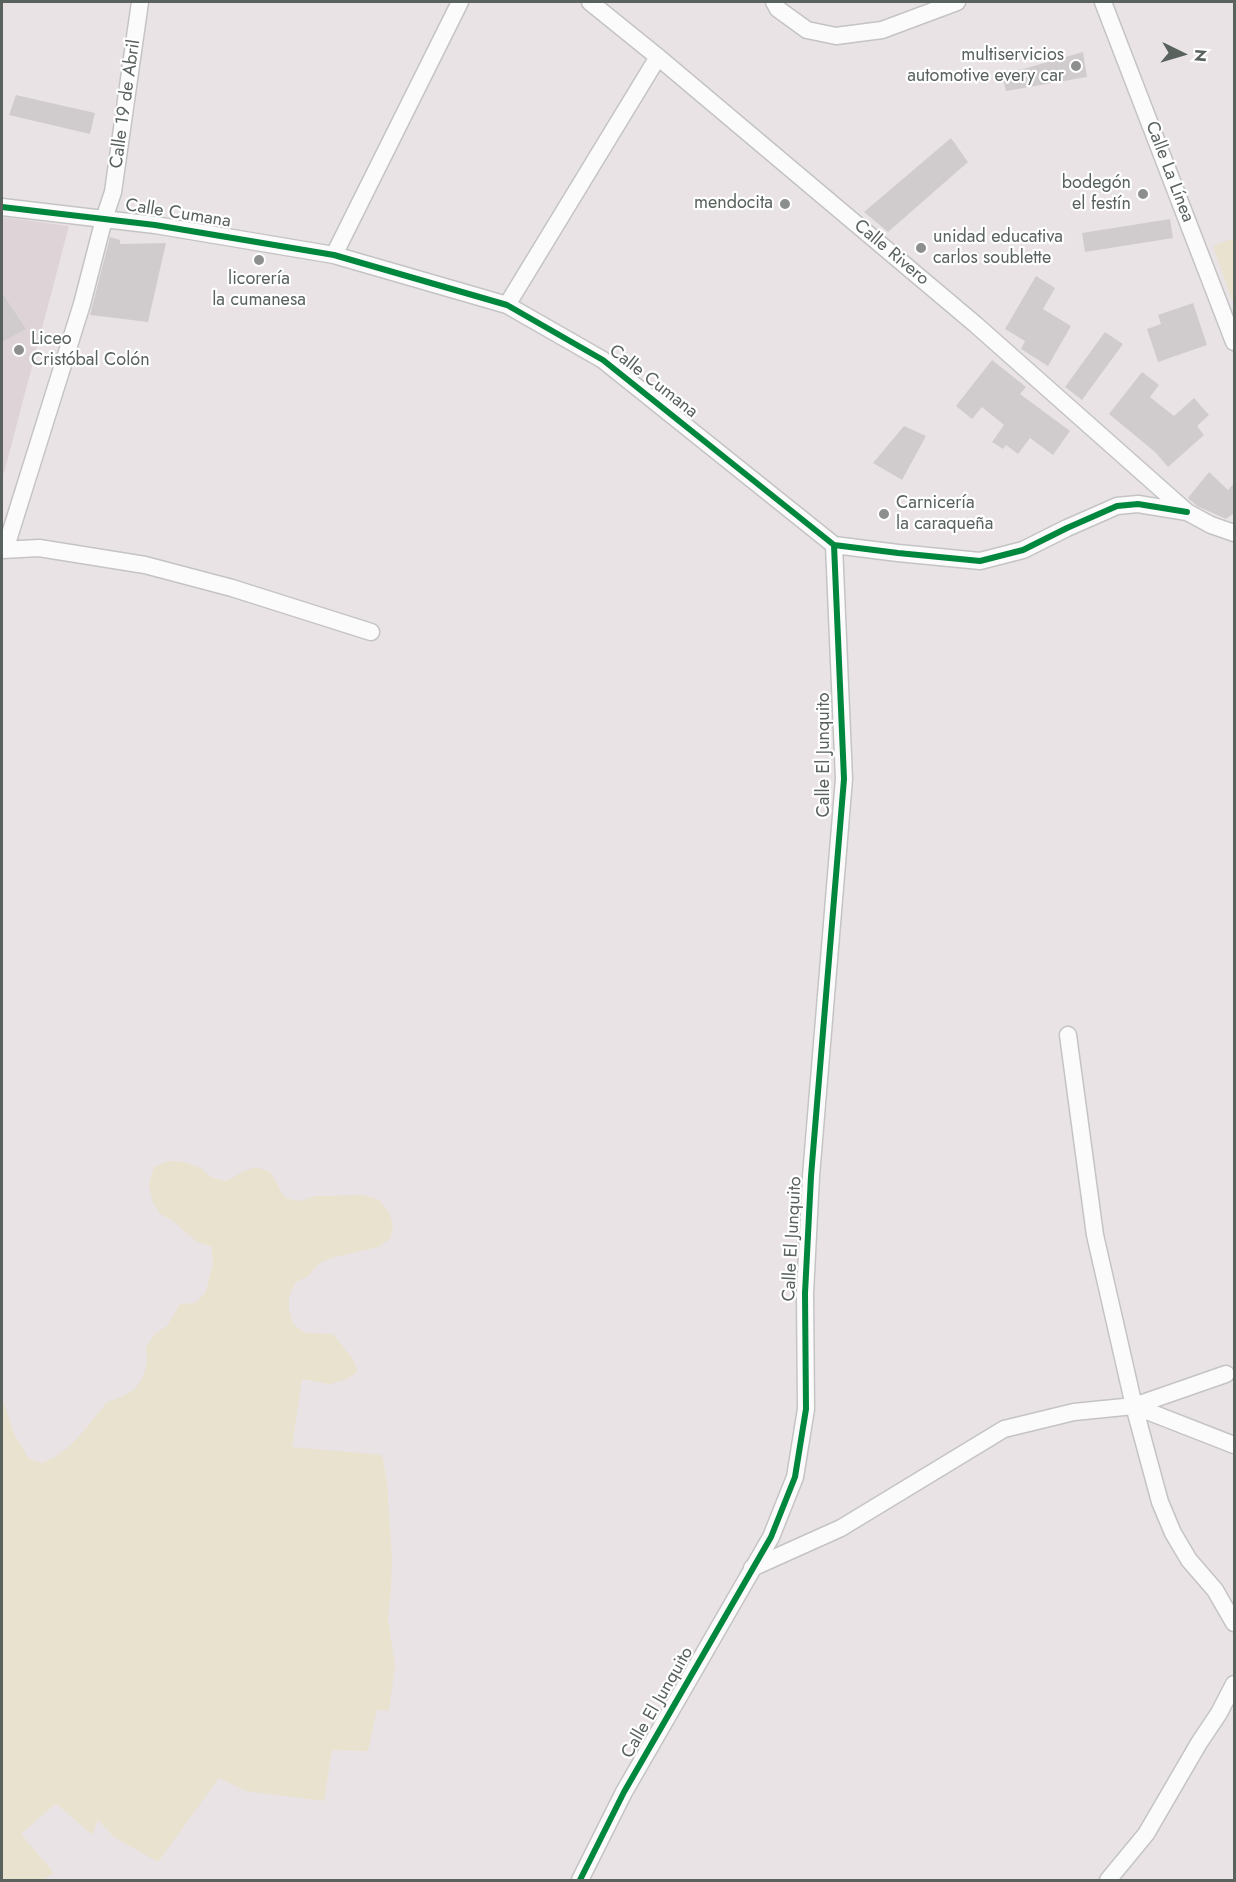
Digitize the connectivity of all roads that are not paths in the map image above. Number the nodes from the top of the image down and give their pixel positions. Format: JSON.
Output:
{"nodes":[{"id":1,"x":140,"y":2,"type":"edge"},
{"id":2,"x":460,"y":2,"type":"edge"},
{"id":3,"x":590,"y":2,"type":"edge"},
{"id":4,"x":774,"y":2,"type":"edge"},
{"id":5,"x":957,"y":2,"type":"edge"},
{"id":6,"x":1103,"y":2,"type":"edge"},
{"id":7,"x":658,"y":57,"type":"junction"},
{"id":8,"x":2,"y":207,"type":"edge"},
{"id":9,"x":104,"y":219,"type":"junction"},
{"id":10,"x":334,"y":255,"type":"junction"},
{"id":11,"x":507,"y":305,"type":"junction"},
{"id":12,"x":1234,"y":342,"type":"edge"},
{"id":13,"x":1187,"y":512,"type":"junction"},
{"id":14,"x":1234,"y":533,"type":"edge"},
{"id":15,"x":834,"y":544,"type":"junction"},
{"id":16,"x":3,"y":550,"type":"edge"},
{"id":17,"x":371,"y":632,"type":"dead end"},
{"id":18,"x":1068,"y":1035,"type":"dead end"},
{"id":19,"x":1226,"y":1374,"type":"dead end"},
{"id":20,"x":1134,"y":1406,"type":"junction"},
{"id":21,"x":1234,"y":1445,"type":"edge"},
{"id":22,"x":752,"y":1568,"type":"junction"},
{"id":23,"x":1234,"y":1623,"type":"edge"},
{"id":24,"x":1234,"y":1683,"type":"edge"},
{"id":25,"x":580,"y":1881,"type":"edge"},
{"id":26,"x":1108,"y":1881,"type":"edge"}],
"edges":[{"from":1,"to":9,"type":"street","name":"Calle 19 de Abril"},
{"from":2,"to":10,"type":"street"},
{"from":3,"to":7,"type":"street","name":"Calle Rivero"},
{"from":4,"to":5,"type":"street"},
{"from":6,"to":12,"type":"street","name":"Calle La Línea"},
{"from":7,"to":11,"type":"street"},
{"from":7,"to":13,"type":"street","name":"Calle Rivero"},
{"from":8,"to":9,"type":"street","name":"Calle Cumana"},
{"from":9,"to":10,"type":"street","name":"Calle Cumana"},
{"from":9,"to":16,"type":"street","name":"Calle 19 de Abril"},
{"from":10,"to":11,"type":"street","name":"Calle Cumana"},
{"from":11,"to":15,"type":"street","name":"Calle Cumana"},
{"from":13,"to":14,"type":"street"},
{"from":13,"to":15,"type":"street"},
{"from":15,"to":22,"type":"street","name":"Calle El Junquito"},
{"from":16,"to":17,"type":"street"},
{"from":18,"to":20,"type":"street"},
{"from":19,"to":20,"type":"street"},
{"from":20,"to":21,"type":"street"},
{"from":20,"to":22,"type":"street"},
{"from":20,"to":23,"type":"street"},
{"from":22,"to":25,"type":"street","name":"Calle El Junquito"},
{"from":24,"to":26,"type":"street"}]}
